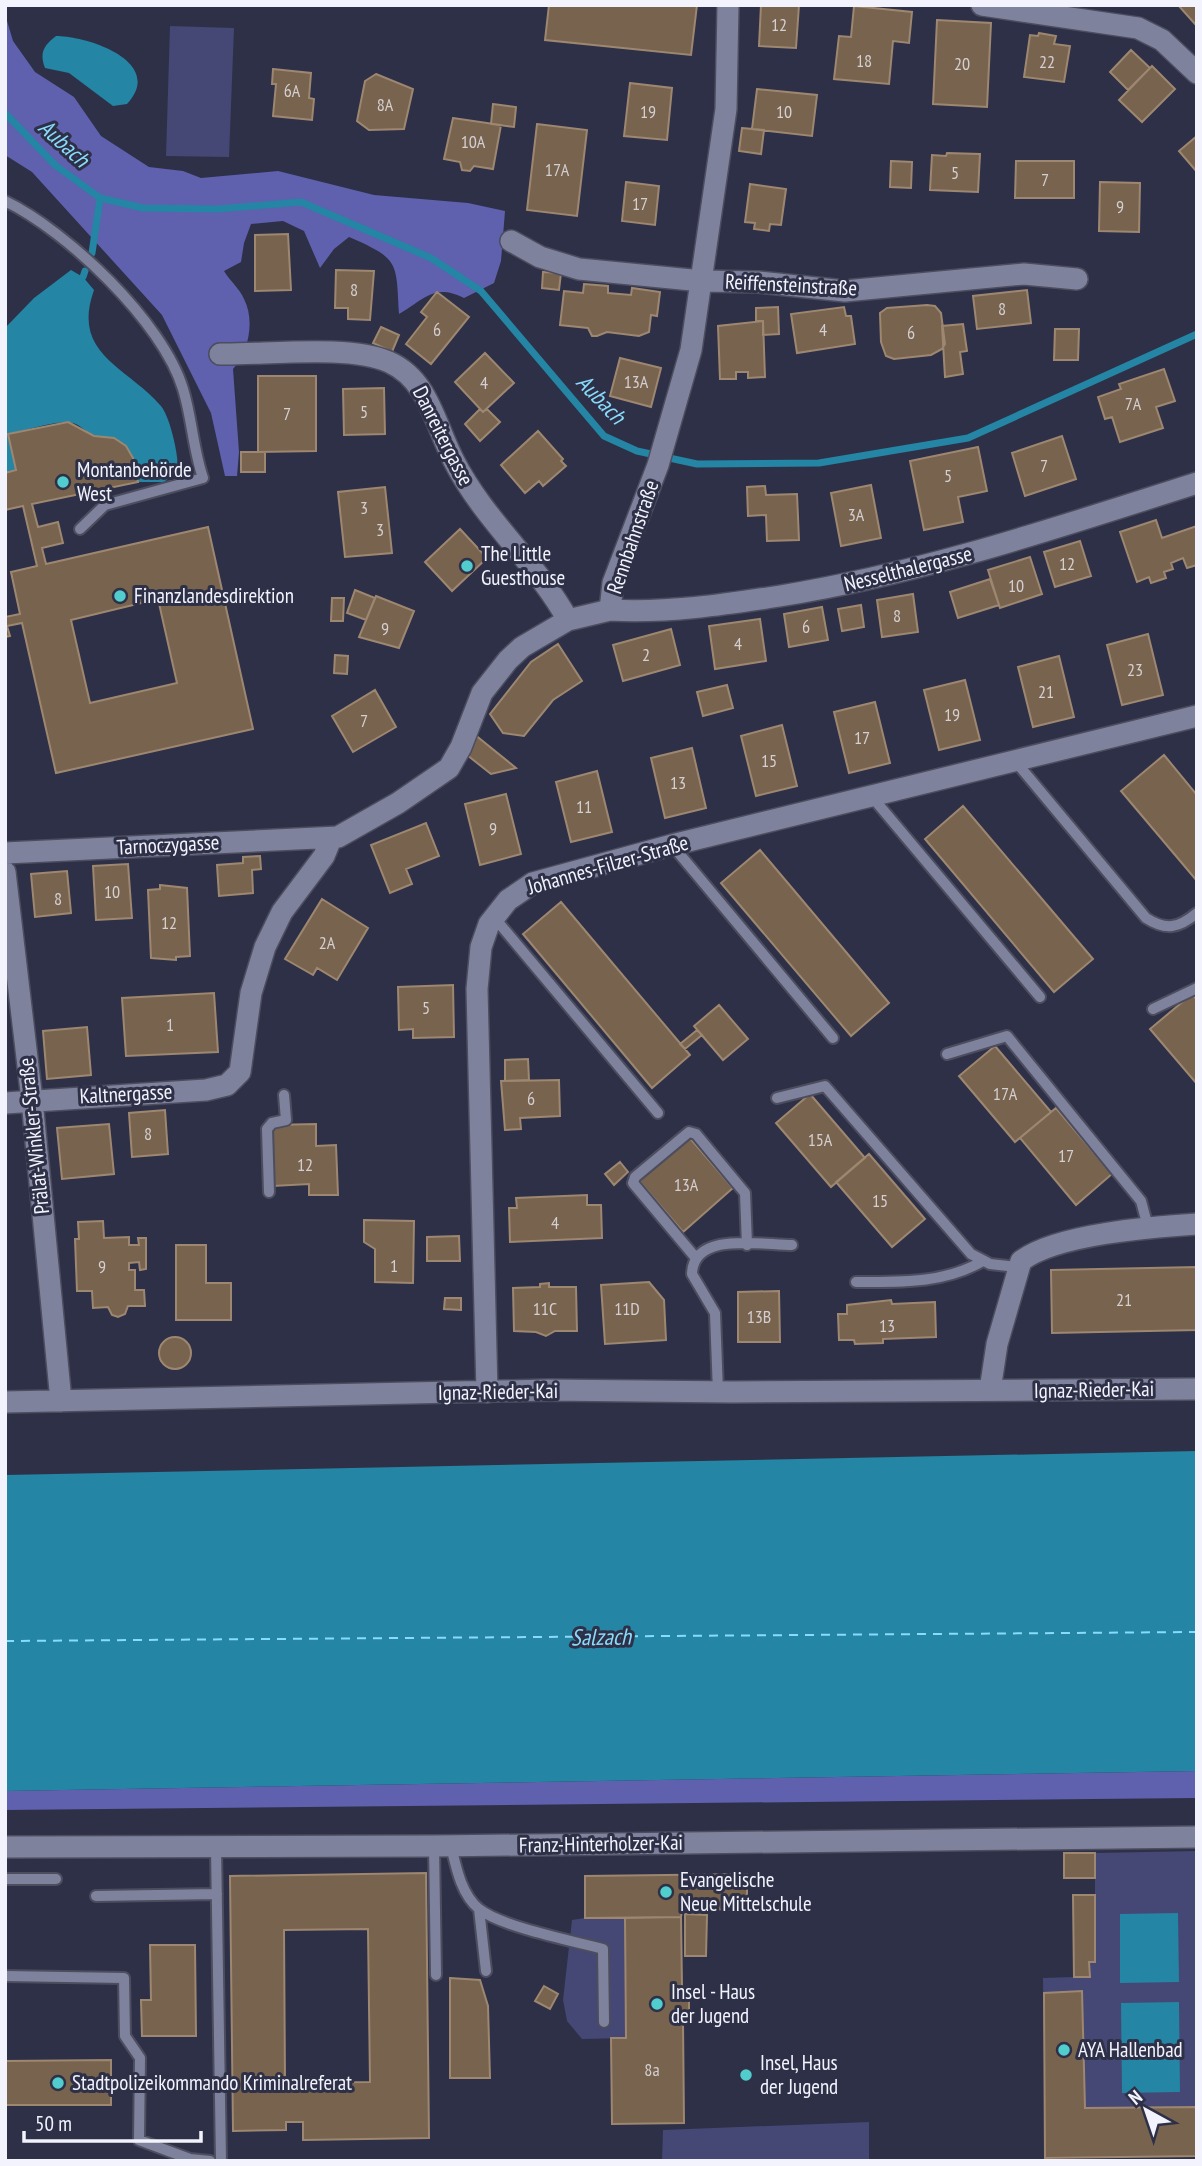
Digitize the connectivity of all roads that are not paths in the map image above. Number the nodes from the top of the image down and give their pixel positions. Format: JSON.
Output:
{"nodes":[{"id":1,"x":728,"y":5,"type":"edge"},
{"id":2,"x":982,"y":5,"type":"edge"},
{"id":3,"x":1197,"y":73,"type":"edge"},
{"id":4,"x":5,"y":201,"type":"edge"},
{"id":5,"x":511,"y":242,"type":"dead end"},
{"id":6,"x":1077,"y":279,"type":"dead end"},
{"id":7,"x":702,"y":281,"type":"junction"},
{"id":8,"x":220,"y":354,"type":"dead end"},
{"id":9,"x":1197,"y":483,"type":"edge"},
{"id":10,"x":80,"y":529,"type":"dead end"},
{"id":11,"x":610,"y":610,"type":"junction"},
{"id":12,"x":568,"y":620,"type":"junction"},
{"id":13,"x":1197,"y":716,"type":"edge"},
{"id":14,"x":1016,"y":762,"type":"junction"},
{"id":15,"x":873,"y":798,"type":"junction"},
{"id":16,"x":331,"y":839,"type":"junction"},
{"id":17,"x":672,"y":845,"type":"junction"},
{"id":18,"x":5,"y":853,"type":"edge"},
{"id":19,"x":5,"y":872,"type":"edge"},
{"id":20,"x":1197,"y":914,"type":"edge"},
{"id":21,"x":493,"y":916,"type":"junction"},
{"id":22,"x":1197,"y":988,"type":"edge"},
{"id":23,"x":1040,"y":997,"type":"dead end"},
{"id":24,"x":1153,"y":1009,"type":"dead end"},
{"id":25,"x":833,"y":1038,"type":"dead end"},
{"id":26,"x":947,"y":1054,"type":"dead end"},
{"id":27,"x":284,"y":1095,"type":"dead end"},
{"id":28,"x":777,"y":1098,"type":"dead end"},
{"id":29,"x":32,"y":1100,"type":"junction"},
{"id":30,"x":5,"y":1102,"type":"edge"},
{"id":31,"x":658,"y":1112,"type":"dead end"},
{"id":32,"x":269,"y":1192,"type":"dead end"},
{"id":33,"x":1197,"y":1224,"type":"edge"},
{"id":34,"x":1148,"y":1227,"type":"junction"},
{"id":35,"x":747,"y":1245,"type":"junction"},
{"id":36,"x":792,"y":1245,"type":"dead end"},
{"id":37,"x":695,"y":1257,"type":"junction"},
{"id":38,"x":983,"y":1261,"type":"junction"},
{"id":39,"x":1017,"y":1267,"type":"junction"},
{"id":40,"x":856,"y":1282,"type":"dead end"},
{"id":41,"x":1197,"y":1389,"type":"edge"},
{"id":42,"x":990,"y":1390,"type":"junction"},
{"id":43,"x":487,"y":1392,"type":"junction"},
{"id":44,"x":718,"y":1392,"type":"junction"},
{"id":45,"x":61,"y":1401,"type":"junction"},
{"id":46,"x":5,"y":1402,"type":"edge"},
{"id":47,"x":1197,"y":1837,"type":"edge"},
{"id":48,"x":442,"y":1846,"type":"junction"},
{"id":49,"x":5,"y":1847,"type":"edge"},
{"id":50,"x":216,"y":1848,"type":"junction"},
{"id":51,"x":5,"y":1879,"type":"edge"},
{"id":52,"x":56,"y":1879,"type":"dead end"},
{"id":53,"x":218,"y":1894,"type":"junction"},
{"id":54,"x":96,"y":1896,"type":"dead end"},
{"id":55,"x":479,"y":1909,"type":"junction"},
{"id":56,"x":486,"y":1971,"type":"dead end"},
{"id":57,"x":436,"y":1975,"type":"dead end"},
{"id":58,"x":5,"y":1976,"type":"edge"},
{"id":59,"x":604,"y":2022,"type":"dead end"},
{"id":60,"x":210,"y":2161,"type":"edge"},
{"id":61,"x":221,"y":2161,"type":"edge"}],
"edges":[{"from":1,"to":7,"type":"street","name":"Rennbahnstraße"},
{"from":2,"to":3,"type":"street"},
{"from":4,"to":10,"type":"lane"},
{"from":5,"to":7,"type":"street","name":"Reiffensteinstraße"},
{"from":6,"to":7,"type":"street","name":"Reiffensteinstraße"},
{"from":7,"to":11,"type":"street","name":"Rennbahnstraße"},
{"from":8,"to":12,"type":"street","name":"Danreitergasse"},
{"from":9,"to":11,"type":"street","name":"Nesselthalergasse"},
{"from":11,"to":12,"type":"street","name":"Rennbahnstraße"},
{"from":12,"to":16,"type":"street","name":"Rennbahnstraße"},
{"from":13,"to":14,"type":"street","name":"Johannes-Filzer-Straße"},
{"from":14,"to":15,"type":"street","name":"Johannes-Filzer-Straße"},
{"from":14,"to":20,"type":"lane"},
{"from":15,"to":17,"type":"street","name":"Johannes-Filzer-Straße"},
{"from":15,"to":23,"type":"lane"},
{"from":16,"to":18,"type":"street","name":"Tarnoczygasse"},
{"from":16,"to":29,"type":"street","name":"Kaltnergasse"},
{"from":17,"to":21,"type":"street","name":"Johannes-Filzer-Straße"},
{"from":17,"to":25,"type":"lane"},
{"from":19,"to":29,"type":"street","name":"Prälat-Winkler-Straße"},
{"from":21,"to":31,"type":"lane"},
{"from":21,"to":43,"type":"street","name":"Johannes-Filzer-Straße"},
{"from":22,"to":24,"type":"lane"},
{"from":26,"to":34,"type":"lane"},
{"from":27,"to":32,"type":"lane"},
{"from":28,"to":38,"type":"lane"},
{"from":29,"to":30,"type":"street","name":"Kaltnergasse"},
{"from":29,"to":45,"type":"street","name":"Prälat-Winkler-Straße"},
{"from":33,"to":34,"type":"street"},
{"from":34,"to":39,"type":"street"},
{"from":35,"to":36,"type":"lane"},
{"from":35,"to":37,"type":"lane"},
{"from":35,"to":37,"type":"lane"},
{"from":37,"to":44,"type":"lane"},
{"from":38,"to":39,"type":"lane"},
{"from":38,"to":40,"type":"lane"},
{"from":39,"to":42,"type":"street"},
{"from":41,"to":42,"type":"street","name":"Ignaz-Rieder-Kai"},
{"from":42,"to":44,"type":"street","name":"Ignaz-Rieder-Kai"},
{"from":43,"to":44,"type":"street","name":"Ignaz-Rieder-Kai"},
{"from":43,"to":45,"type":"street","name":"Ignaz-Rieder-Kai"},
{"from":45,"to":46,"type":"street","name":"Ignaz-Rieder-Kai"},
{"from":47,"to":48,"type":"street","name":"Franz-Hinterholzer-Kai"},
{"from":48,"to":50,"type":"street","name":"Franz-Hinterholzer-Kai"},
{"from":48,"to":55,"type":"lane"},
{"from":48,"to":57,"type":"lane"},
{"from":49,"to":50,"type":"street","name":"Franz-Hinterholzer-Kai"},
{"from":50,"to":53,"type":"lane"},
{"from":51,"to":52,"type":"lane"},
{"from":53,"to":54,"type":"lane"},
{"from":53,"to":61,"type":"lane"},
{"from":55,"to":56,"type":"lane"},
{"from":55,"to":59,"type":"lane"},
{"from":58,"to":60,"type":"lane"}]}
